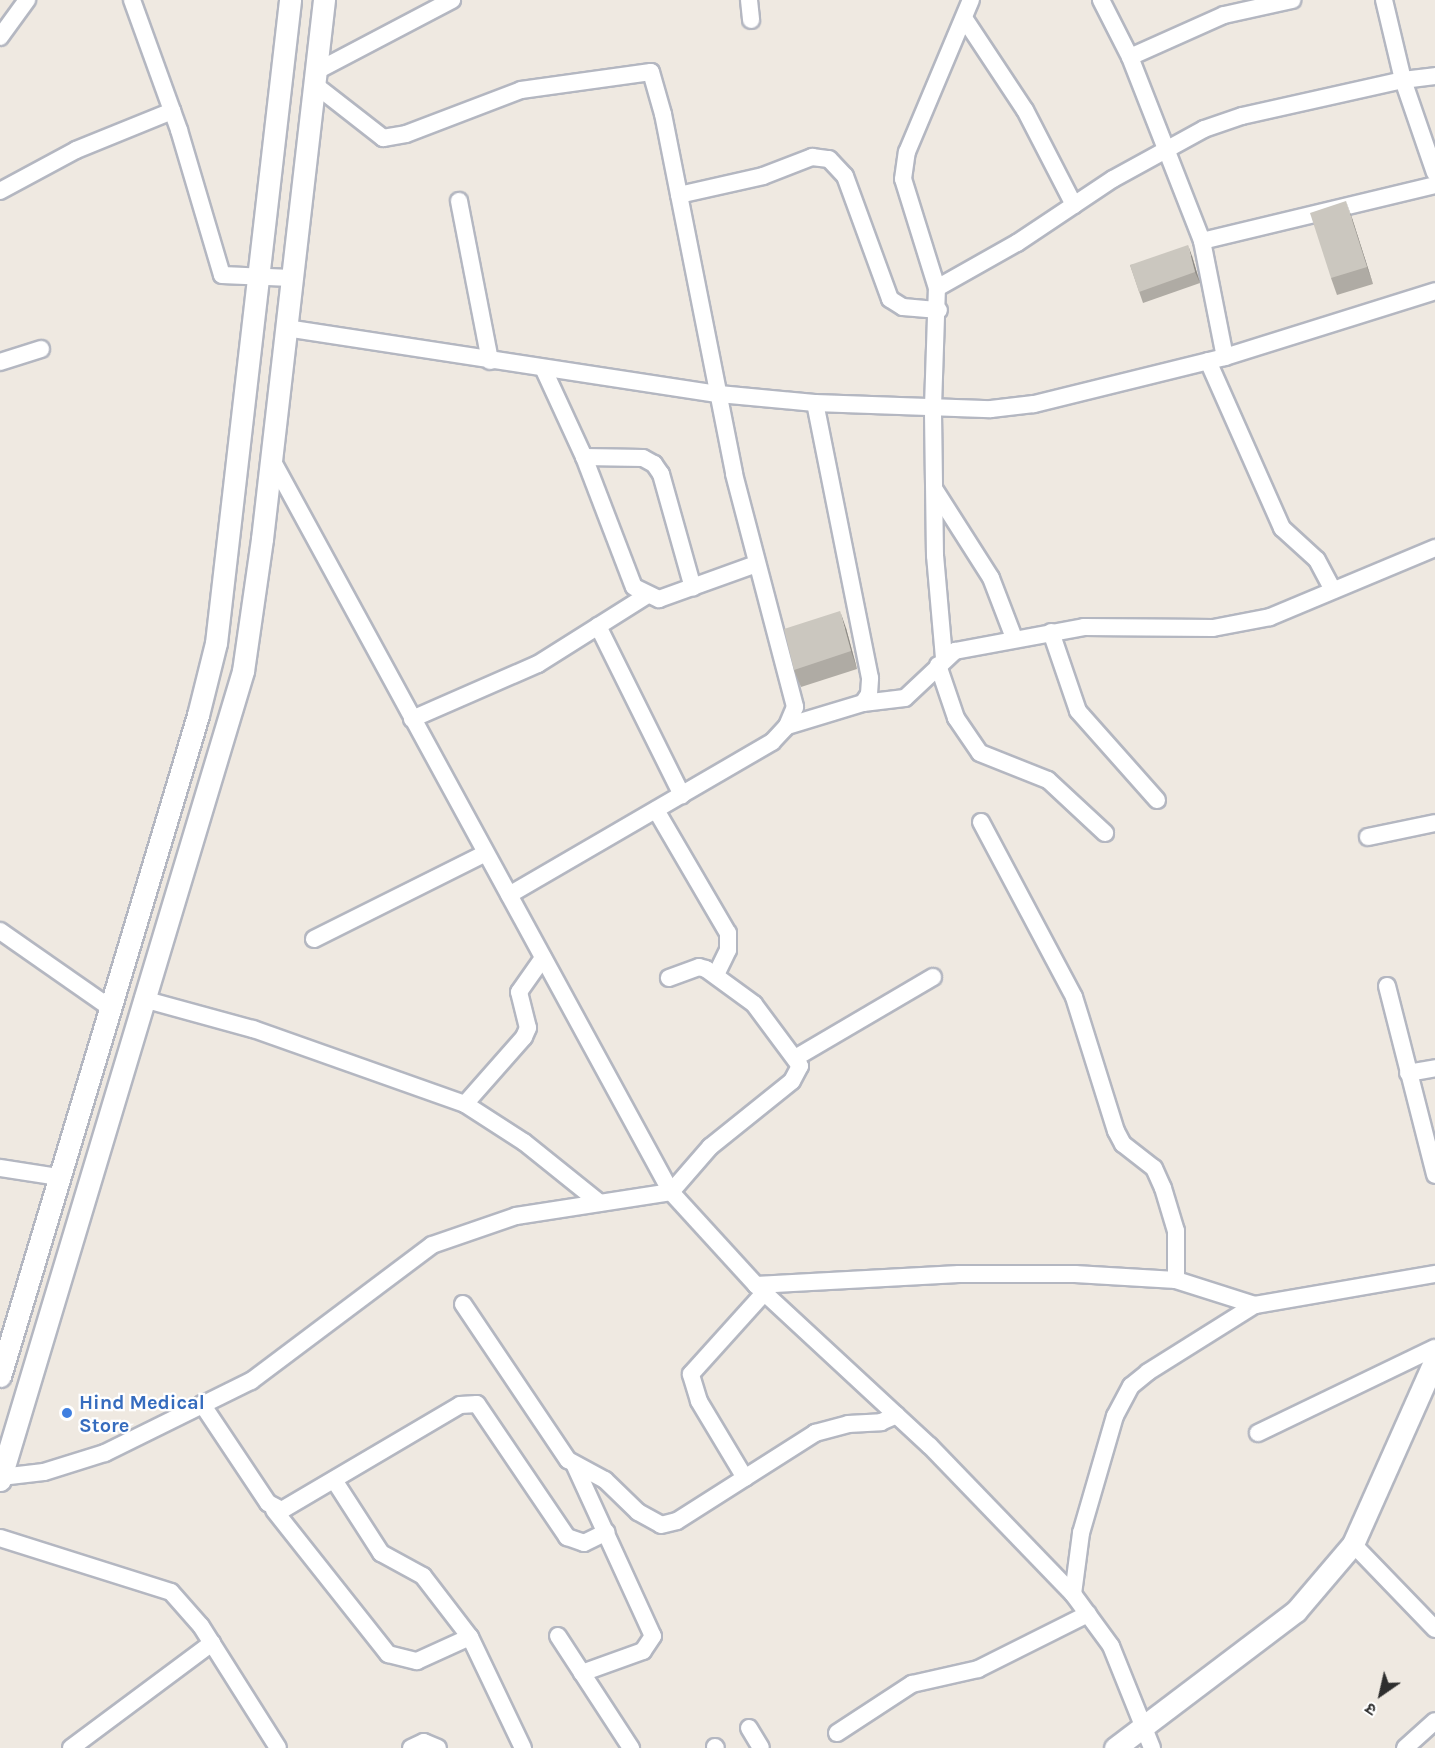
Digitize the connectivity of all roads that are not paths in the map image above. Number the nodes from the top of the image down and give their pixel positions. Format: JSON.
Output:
{"nodes":[{"id":1,"x":27,"y":0,"type":"edge"},
{"id":2,"x":132,"y":0,"type":"edge"},
{"id":3,"x":290,"y":0,"type":"edge"},
{"id":4,"x":324,"y":0,"type":"edge"},
{"id":5,"x":452,"y":0,"type":"edge"},
{"id":6,"x":749,"y":0,"type":"edge"},
{"id":7,"x":971,"y":0,"type":"edge"},
{"id":8,"x":1101,"y":0,"type":"edge"},
{"id":9,"x":1292,"y":0,"type":"edge"},
{"id":10,"x":1384,"y":0,"type":"edge"},
{"id":11,"x":964,"y":18,"type":"junction"},
{"id":12,"x":751,"y":20,"type":"dead end"},
{"id":13,"x":0,"y":37,"type":"edge"},
{"id":14,"x":1130,"y":57,"type":"junction"},
{"id":15,"x":1435,"y":76,"type":"edge"},
{"id":16,"x":315,"y":78,"type":"junction"},
{"id":17,"x":1403,"y":80,"type":"junction"},
{"id":18,"x":172,"y":111,"type":"junction"},
{"id":19,"x":1167,"y":148,"type":"junction"},
{"id":20,"x":1435,"y":173,"type":"edge"},
{"id":21,"x":1435,"y":185,"type":"edge"},
{"id":22,"x":0,"y":191,"type":"edge"},
{"id":23,"x":679,"y":195,"type":"junction"},
{"id":24,"x":459,"y":201,"type":"dead end"},
{"id":25,"x":1074,"y":205,"type":"junction"},
{"id":26,"x":1202,"y":241,"type":"junction"},
{"id":27,"x":260,"y":278,"type":"junction"},
{"id":28,"x":291,"y":278,"type":"junction"},
{"id":29,"x":937,"y":288,"type":"junction"},
{"id":30,"x":1435,"y":291,"type":"edge"},
{"id":31,"x":939,"y":310,"type":"junction"},
{"id":32,"x":286,"y":328,"type":"junction"},
{"id":33,"x":41,"y":349,"type":"dead end"},
{"id":34,"x":1225,"y":357,"type":"junction"},
{"id":35,"x":1208,"y":361,"type":"junction"},
{"id":36,"x":0,"y":362,"type":"edge"},
{"id":37,"x":490,"y":362,"type":"junction"},
{"id":38,"x":544,"y":370,"type":"junction"},
{"id":39,"x":719,"y":394,"type":"junction"},
{"id":40,"x":815,"y":403,"type":"junction"},
{"id":41,"x":933,"y":407,"type":"junction"},
{"id":42,"x":584,"y":457,"type":"junction"},
{"id":43,"x":271,"y":458,"type":"junction"},
{"id":44,"x":935,"y":490,"type":"junction"},
{"id":45,"x":1435,"y":549,"type":"edge"},
{"id":46,"x":756,"y":564,"type":"junction"},
{"id":47,"x":693,"y":588,"type":"junction"},
{"id":48,"x":1333,"y":591,"type":"junction"},
{"id":49,"x":646,"y":596,"type":"junction"},
{"id":50,"x":598,"y":627,"type":"junction"},
{"id":51,"x":1051,"y":632,"type":"junction"},
{"id":52,"x":1014,"y":638,"type":"junction"},
{"id":53,"x":941,"y":661,"type":"junction"},
{"id":54,"x":863,"y":703,"type":"junction"},
{"id":55,"x":412,"y":719,"type":"junction"},
{"id":56,"x":787,"y":726,"type":"junction"},
{"id":57,"x":682,"y":795,"type":"junction"},
{"id":58,"x":1157,"y":800,"type":"dead end"},
{"id":59,"x":656,"y":810,"type":"junction"},
{"id":60,"x":981,"y":822,"type":"dead end"},
{"id":61,"x":1435,"y":823,"type":"edge"},
{"id":62,"x":1105,"y":833,"type":"dead end"},
{"id":63,"x":1368,"y":837,"type":"dead end"},
{"id":64,"x":486,"y":853,"type":"junction"},
{"id":65,"x":509,"y":896,"type":"junction"},
{"id":66,"x":0,"y":931,"type":"edge"},
{"id":67,"x":314,"y":939,"type":"dead end"},
{"id":68,"x":543,"y":958,"type":"junction"},
{"id":69,"x":716,"y":975,"type":"junction"},
{"id":70,"x":933,"y":977,"type":"dead end"},
{"id":71,"x":669,"y":978,"type":"dead end"},
{"id":72,"x":1387,"y":986,"type":"dead end"},
{"id":73,"x":143,"y":999,"type":"junction"},
{"id":74,"x":109,"y":1007,"type":"junction"},
{"id":75,"x":795,"y":1059,"type":"junction"},
{"id":76,"x":1435,"y":1068,"type":"edge"},
{"id":77,"x":1408,"y":1073,"type":"junction"},
{"id":78,"x":465,"y":1104,"type":"junction"},
{"id":79,"x":0,"y":1168,"type":"edge"},
{"id":80,"x":1435,"y":1175,"type":"edge"},
{"id":81,"x":59,"y":1177,"type":"junction"},
{"id":82,"x":671,"y":1192,"type":"junction"},
{"id":83,"x":600,"y":1203,"type":"junction"},
{"id":84,"x":1435,"y":1274,"type":"edge"},
{"id":85,"x":1176,"y":1280,"type":"junction"},
{"id":86,"x":760,"y":1289,"type":"junction"},
{"id":87,"x":463,"y":1304,"type":"dead end"},
{"id":88,"x":1255,"y":1305,"type":"junction"},
{"id":89,"x":1435,"y":1348,"type":"edge"},
{"id":90,"x":1435,"y":1360,"type":"edge"},
{"id":91,"x":0,"y":1376,"type":"edge"},
{"id":92,"x":202,"y":1404,"type":"junction"},
{"id":93,"x":897,"y":1415,"type":"junction"},
{"id":94,"x":1258,"y":1433,"type":"dead end"},
{"id":95,"x":575,"y":1466,"type":"junction"},
{"id":96,"x":745,"y":1478,"type":"junction"},
{"id":97,"x":0,"y":1479,"type":"edge"},
{"id":98,"x":334,"y":1480,"type":"junction"},
{"id":99,"x":274,"y":1510,"type":"junction"},
{"id":100,"x":607,"y":1532,"type":"junction"},
{"id":101,"x":0,"y":1538,"type":"edge"},
{"id":102,"x":1353,"y":1544,"type":"junction"},
{"id":103,"x":1073,"y":1594,"type":"junction"},
{"id":104,"x":1088,"y":1614,"type":"junction"},
{"id":105,"x":1435,"y":1629,"type":"edge"},
{"id":106,"x":558,"y":1636,"type":"dead end"},
{"id":107,"x":470,"y":1637,"type":"junction"},
{"id":108,"x":212,"y":1643,"type":"junction"},
{"id":109,"x":582,"y":1673,"type":"junction"},
{"id":110,"x":1435,"y":1720,"type":"edge"},
{"id":111,"x":749,"y":1728,"type":"dead end"},
{"id":112,"x":1141,"y":1729,"type":"junction"},
{"id":113,"x":837,"y":1733,"type":"dead end"},
{"id":114,"x":71,"y":1748,"type":"edge"},
{"id":115,"x":278,"y":1748,"type":"edge"},
{"id":116,"x":411,"y":1748,"type":"edge"},
{"id":117,"x":438,"y":1748,"type":"edge"},
{"id":118,"x":523,"y":1748,"type":"edge"},
{"id":119,"x":631,"y":1748,"type":"edge"},
{"id":120,"x":761,"y":1748,"type":"edge"},
{"id":121,"x":1115,"y":1748,"type":"edge"},
{"id":122,"x":1152,"y":1748,"type":"edge"},
{"id":123,"x":1405,"y":1748,"type":"edge"}],
"edges":[{"from":1,"to":13,"type":"street"},
{"from":2,"to":18,"type":"street"},
{"from":3,"to":27,"type":"street"},
{"from":4,"to":16,"type":"street"},
{"from":5,"to":16,"type":"street"},
{"from":6,"to":12,"type":"street"},
{"from":7,"to":11,"type":"street"},
{"from":8,"to":14,"type":"street"},
{"from":9,"to":14,"type":"street"},
{"from":10,"to":17,"type":"street"},
{"from":11,"to":25,"type":"street"},
{"from":11,"to":29,"type":"street"},
{"from":14,"to":19,"type":"street"},
{"from":15,"to":17,"type":"street"},
{"from":16,"to":23,"type":"street"},
{"from":16,"to":28,"type":"street"},
{"from":17,"to":19,"type":"street"},
{"from":17,"to":20,"type":"street"},
{"from":18,"to":22,"type":"street"},
{"from":18,"to":27,"type":"street"},
{"from":19,"to":25,"type":"street"},
{"from":19,"to":26,"type":"street"},
{"from":21,"to":26,"type":"street"},
{"from":23,"to":31,"type":"street"},
{"from":23,"to":39,"type":"street"},
{"from":24,"to":37,"type":"street"},
{"from":25,"to":29,"type":"street"},
{"from":26,"to":34,"type":"street"},
{"from":27,"to":28,"type":"street"},
{"from":27,"to":74,"type":"street"},
{"from":28,"to":32,"type":"street"},
{"from":29,"to":31,"type":"street"},
{"from":30,"to":34,"type":"street"},
{"from":31,"to":41,"type":"street"},
{"from":32,"to":37,"type":"street"},
{"from":32,"to":43,"type":"street"},
{"from":33,"to":36,"type":"street"},
{"from":34,"to":35,"type":"street"},
{"from":35,"to":41,"type":"street"},
{"from":35,"to":48,"type":"street"},
{"from":37,"to":38,"type":"street"},
{"from":38,"to":39,"type":"street"},
{"from":38,"to":42,"type":"street"},
{"from":39,"to":40,"type":"street"},
{"from":39,"to":46,"type":"street"},
{"from":40,"to":41,"type":"street"},
{"from":40,"to":54,"type":"street"},
{"from":41,"to":44,"type":"street"},
{"from":42,"to":47,"type":"street"},
{"from":42,"to":49,"type":"street"},
{"from":43,"to":55,"type":"street"},
{"from":43,"to":73,"type":"street"},
{"from":44,"to":52,"type":"street"},
{"from":44,"to":53,"type":"street"},
{"from":45,"to":48,"type":"street"},
{"from":46,"to":47,"type":"street"},
{"from":46,"to":56,"type":"street"},
{"from":47,"to":49,"type":"street"},
{"from":48,"to":51,"type":"street"},
{"from":49,"to":50,"type":"street"},
{"from":50,"to":55,"type":"street"},
{"from":50,"to":57,"type":"street"},
{"from":51,"to":52,"type":"street"},
{"from":51,"to":58,"type":"street"},
{"from":52,"to":53,"type":"street"},
{"from":53,"to":54,"type":"street"},
{"from":53,"to":62,"type":"street"},
{"from":54,"to":56,"type":"street"},
{"from":55,"to":64,"type":"street"},
{"from":56,"to":57,"type":"street"},
{"from":57,"to":59,"type":"street"},
{"from":59,"to":65,"type":"street"},
{"from":59,"to":69,"type":"street"},
{"from":60,"to":85,"type":"street"},
{"from":61,"to":63,"type":"street"},
{"from":64,"to":65,"type":"street"},
{"from":64,"to":67,"type":"street"},
{"from":65,"to":68,"type":"street"},
{"from":66,"to":74,"type":"street"},
{"from":68,"to":78,"type":"street"},
{"from":68,"to":82,"type":"street"},
{"from":69,"to":71,"type":"street"},
{"from":69,"to":75,"type":"street"},
{"from":70,"to":75,"type":"street"},
{"from":72,"to":77,"type":"street"},
{"from":73,"to":78,"type":"street"},
{"from":73,"to":97,"type":"street"},
{"from":74,"to":81,"type":"street"},
{"from":75,"to":82,"type":"street"},
{"from":76,"to":77,"type":"street"},
{"from":77,"to":80,"type":"street"},
{"from":78,"to":83,"type":"street"},
{"from":79,"to":81,"type":"street"},
{"from":81,"to":91,"type":"street"},
{"from":82,"to":83,"type":"street"},
{"from":82,"to":86,"type":"street"},
{"from":83,"to":92,"type":"street"},
{"from":84,"to":88,"type":"street"},
{"from":85,"to":86,"type":"street"},
{"from":85,"to":88,"type":"street"},
{"from":86,"to":93,"type":"street"},
{"from":86,"to":96,"type":"street"},
{"from":87,"to":95,"type":"street"},
{"from":88,"to":103,"type":"street"},
{"from":89,"to":94,"type":"street"},
{"from":90,"to":102,"type":"street"},
{"from":92,"to":97,"type":"street"},
{"from":92,"to":99,"type":"street"},
{"from":93,"to":96,"type":"street"},
{"from":93,"to":103,"type":"street"},
{"from":95,"to":96,"type":"street"},
{"from":95,"to":100,"type":"street"},
{"from":98,"to":99,"type":"street"},
{"from":98,"to":100,"type":"street"},
{"from":98,"to":107,"type":"street"},
{"from":99,"to":107,"type":"street"},
{"from":100,"to":109,"type":"street"},
{"from":101,"to":108,"type":"street"},
{"from":102,"to":105,"type":"street"},
{"from":102,"to":112,"type":"street"},
{"from":103,"to":104,"type":"street"},
{"from":104,"to":112,"type":"street"},
{"from":104,"to":113,"type":"street"},
{"from":106,"to":109,"type":"street"},
{"from":107,"to":118,"type":"street"},
{"from":108,"to":114,"type":"street"},
{"from":108,"to":115,"type":"street"},
{"from":109,"to":119,"type":"street"},
{"from":110,"to":123,"type":"street"},
{"from":111,"to":120,"type":"street"},
{"from":112,"to":121,"type":"street"},
{"from":112,"to":122,"type":"street"},
{"from":116,"to":117,"type":"street"}]}
